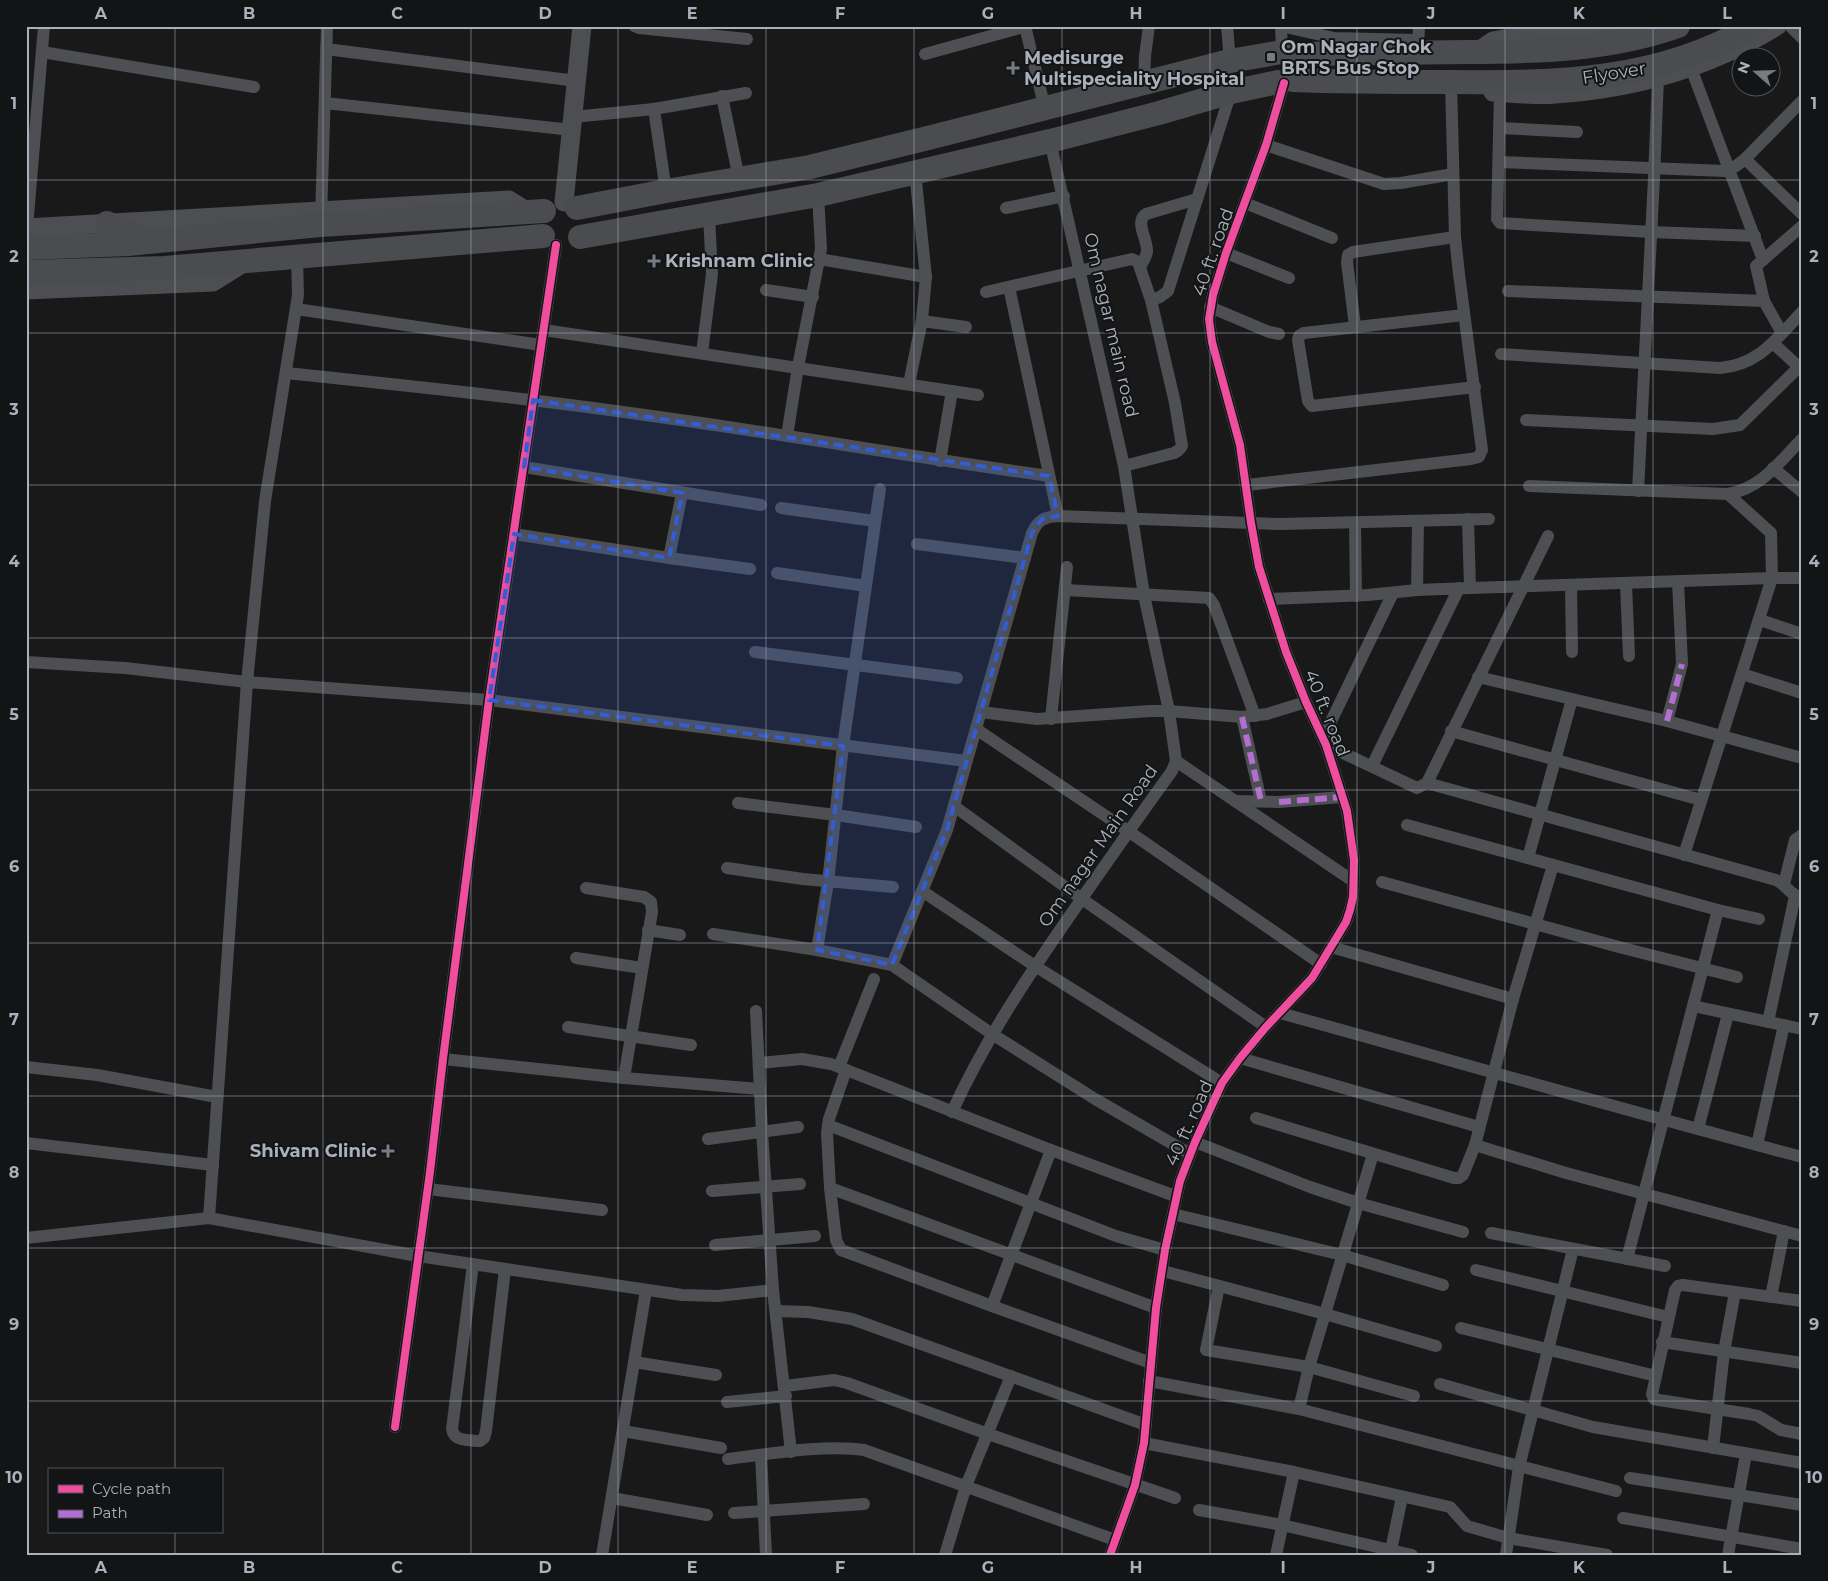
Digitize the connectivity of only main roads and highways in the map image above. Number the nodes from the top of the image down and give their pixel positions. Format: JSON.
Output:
{"nodes":[{"id":1,"x":1753,"y":26,"type":"edge"},
{"id":2,"x":1673,"y":28,"type":"edge"},
{"id":3,"x":1284,"y":53,"type":"junction"},
{"id":4,"x":1285,"y":82,"type":"junction"},
{"id":5,"x":553,"y":208,"type":"junction"},
{"id":6,"x":107,"y":223,"type":"road end"},
{"id":7,"x":580,"y":237,"type":"junction"},
{"id":8,"x":550,"y":241,"type":"junction"},
{"id":9,"x":149,"y":242,"type":"junction"},
{"id":10,"x":26,"y":248,"type":"edge"},
{"id":11,"x":26,"y":272,"type":"edge"}],
"edges":[{"from":1,"to":4,"type":"highway","name":"Flyover"},
{"from":2,"to":3,"type":"highway","name":"Flyover"},
{"from":3,"to":4,"type":"highway"},
{"from":3,"to":5,"type":"highway","name":"Flyover"},
{"from":4,"to":7,"type":"highway","name":"Flyover"},
{"from":5,"to":7,"type":"highway"},
{"from":5,"to":8,"type":"highway"},
{"from":5,"to":9,"type":"highway","name":"Flyover"},
{"from":6,"to":9,"type":"highway"},
{"from":7,"to":8,"type":"highway"},
{"from":8,"to":11,"type":"highway"},
{"from":9,"to":10,"type":"highway","name":"Flyover"}]}
